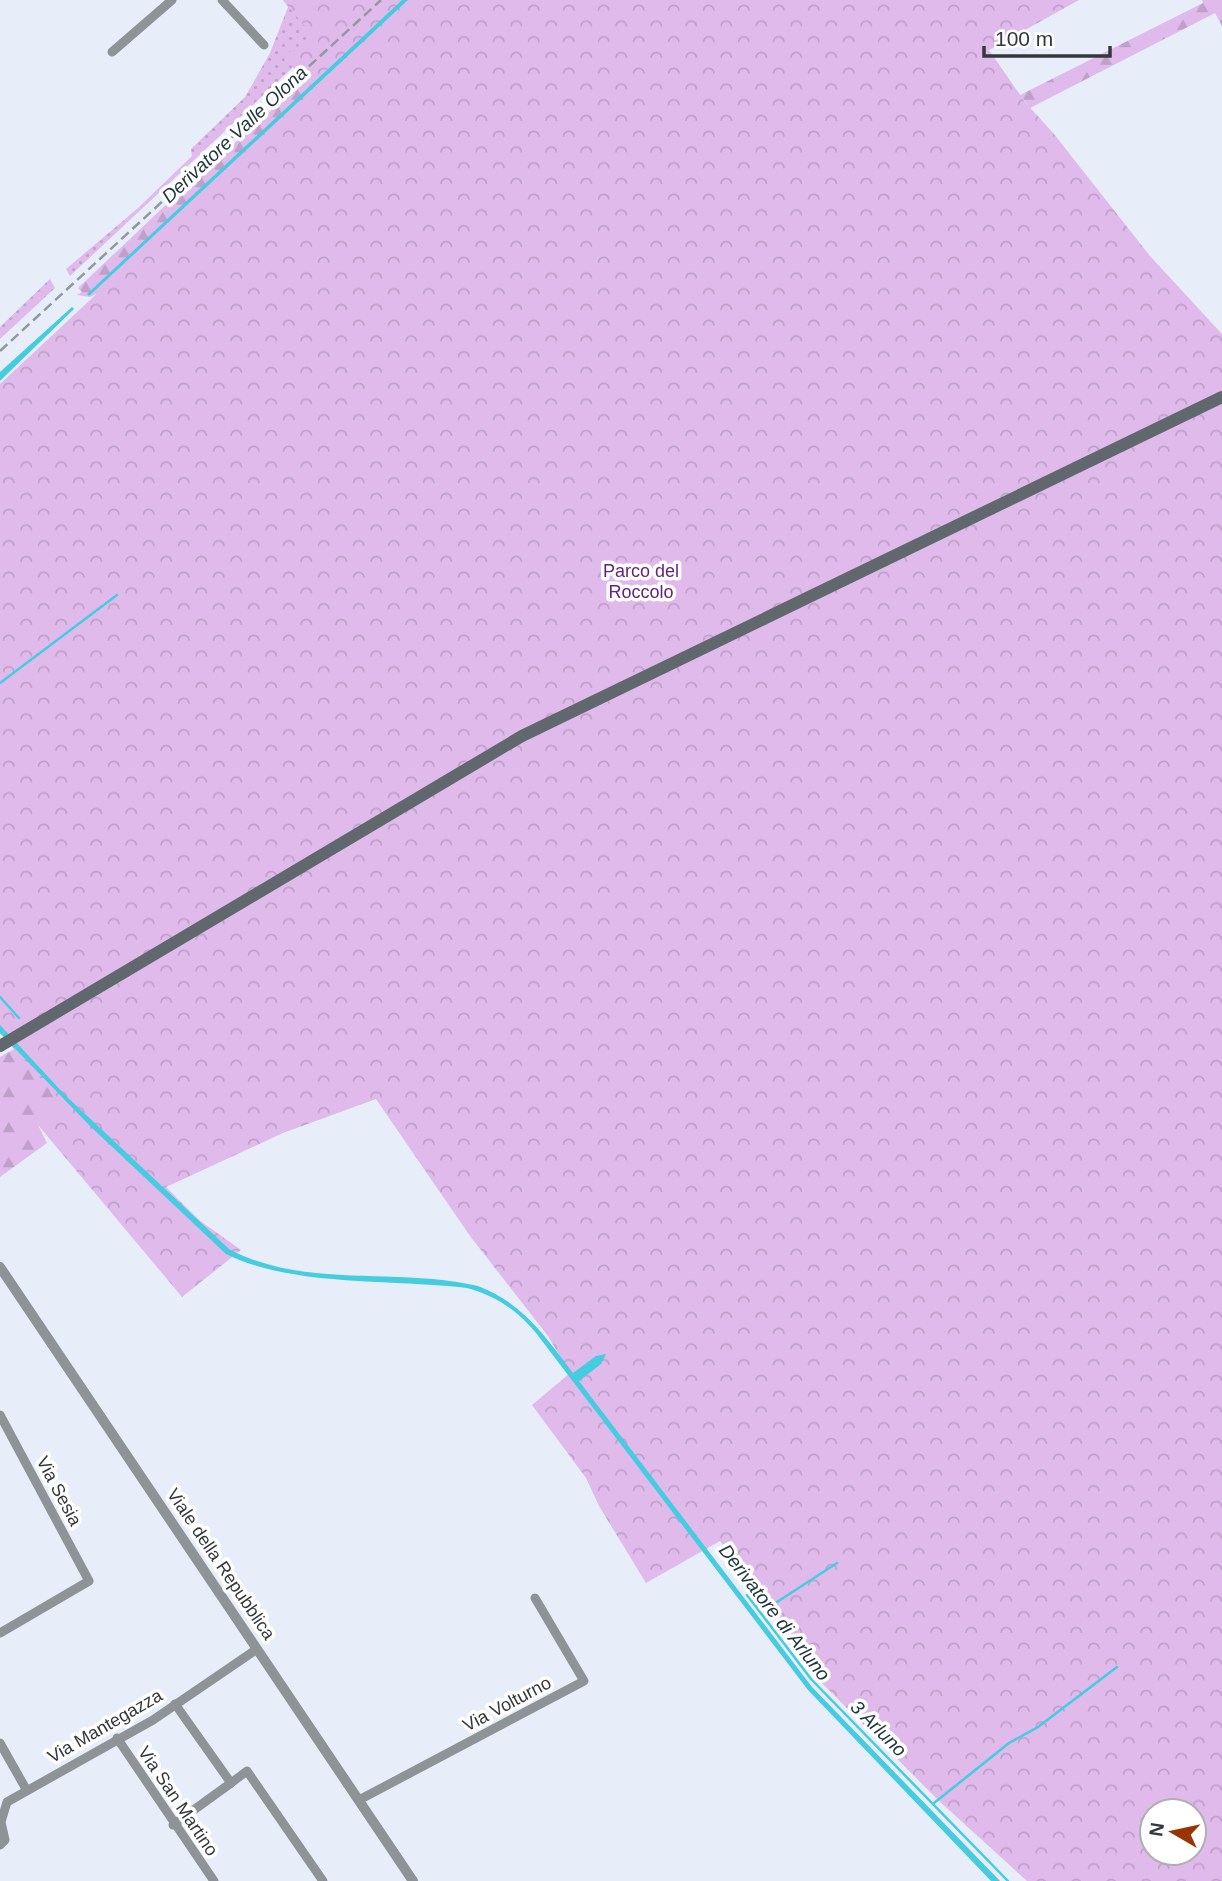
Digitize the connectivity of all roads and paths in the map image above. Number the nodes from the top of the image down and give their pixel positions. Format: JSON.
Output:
{"nodes":[{"id":1,"x":172,"y":0,"type":"edge"},
{"id":2,"x":222,"y":0,"type":"edge"},
{"id":3,"x":264,"y":46,"type":"dead end"},
{"id":4,"x":112,"y":52,"type":"dead end"},
{"id":5,"x":1222,"y":397,"type":"edge"},
{"id":6,"x":1,"y":1045,"type":"edge"},
{"id":7,"x":0,"y":1267,"type":"edge"},
{"id":8,"x":0,"y":1415,"type":"edge"},
{"id":9,"x":3,"y":1430,"type":"edge"},
{"id":10,"x":535,"y":1598,"type":"dead end"},
{"id":11,"x":0,"y":1633,"type":"edge"},
{"id":12,"x":257,"y":1649,"type":"junction"},
{"id":13,"x":175,"y":1704,"type":"junction"},
{"id":14,"x":117,"y":1738,"type":"junction"},
{"id":15,"x":0,"y":1743,"type":"edge"},
{"id":16,"x":231,"y":1783,"type":"junction"},
{"id":17,"x":26,"y":1789,"type":"junction"},
{"id":18,"x":359,"y":1800,"type":"junction"},
{"id":19,"x":173,"y":1825,"type":"junction"},
{"id":20,"x":0,"y":1845,"type":"edge"},
{"id":21,"x":214,"y":1881,"type":"edge"},
{"id":22,"x":323,"y":1881,"type":"edge"},
{"id":23,"x":413,"y":1881,"type":"edge"}],
"edges":[{"from":1,"to":4,"type":"street"},
{"from":2,"to":3,"type":"street"},
{"from":5,"to":6,"type":"main road"},
{"from":7,"to":12,"type":"street","name":"Viale della Repubblica"},
{"from":8,"to":9,"type":"street","name":"Via Sesia"},
{"from":9,"to":11,"type":"street","name":"Via Sesia"},
{"from":10,"to":18,"type":"street","name":"Via Volturno"},
{"from":12,"to":13,"type":"street","name":"Via Mantegazza"},
{"from":12,"to":18,"type":"street","name":"Viale della Repubblica"},
{"from":13,"to":14,"type":"street","name":"Via Mantegazza"},
{"from":13,"to":16,"type":"street"},
{"from":14,"to":17,"type":"street","name":"Via Mantegazza"},
{"from":14,"to":19,"type":"street","name":"Via San Martino"},
{"from":15,"to":17,"type":"street"},
{"from":16,"to":19,"type":"street"},
{"from":16,"to":22,"type":"street"},
{"from":17,"to":20,"type":"street","name":"Via Mantegazza"},
{"from":18,"to":23,"type":"street","name":"Viale della Repubblica"},
{"from":19,"to":21,"type":"street","name":"Via San Martino"}]}
